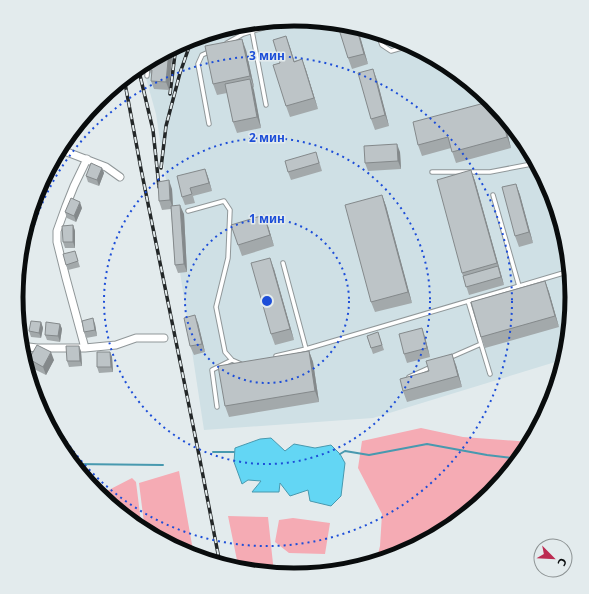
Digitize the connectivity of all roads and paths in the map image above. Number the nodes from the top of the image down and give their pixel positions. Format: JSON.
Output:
{"nodes":[{"id":1,"x":264,"y":27,"type":"edge"},
{"id":2,"x":252,"y":31,"type":"junction"},
{"id":3,"x":380,"y":39,"type":"edge"},
{"id":4,"x":225,"y":44,"type":"edge"},
{"id":5,"x":402,"y":48,"type":"edge"},
{"id":6,"x":214,"y":50,"type":"edge"},
{"id":7,"x":147,"y":69,"type":"edge"},
{"id":8,"x":147,"y":76,"type":"dead end"},
{"id":9,"x":266,"y":105,"type":"dead end"},
{"id":10,"x":209,"y":124,"type":"dead end"},
{"id":11,"x":65,"y":151,"type":"edge"},
{"id":12,"x":87,"y":159,"type":"junction"},
{"id":13,"x":531,"y":163,"type":"edge"},
{"id":14,"x":432,"y":172,"type":"dead end"},
{"id":15,"x":120,"y":177,"type":"dead end"},
{"id":16,"x":493,"y":195,"type":"dead end"},
{"id":17,"x":188,"y":211,"type":"dead end"},
{"id":18,"x":283,"y":263,"type":"dead end"},
{"id":19,"x":565,"y":273,"type":"edge"},
{"id":20,"x":519,"y":286,"type":"junction"},
{"id":21,"x":468,"y":301,"type":"junction"},
{"id":22,"x":164,"y":338,"type":"dead end"},
{"id":23,"x":481,"y":344,"type":"junction"},
{"id":24,"x":27,"y":347,"type":"edge"},
{"id":25,"x":85,"y":348,"type":"junction"},
{"id":26,"x":306,"y":349,"type":"junction"},
{"id":27,"x":271,"y":358,"type":"edge"},
{"id":28,"x":232,"y":360,"type":"junction"},
{"id":29,"x":445,"y":360,"type":"edge"},
{"id":30,"x":438,"y":364,"type":"edge"},
{"id":31,"x":243,"y":365,"type":"edge"},
{"id":32,"x":490,"y":374,"type":"dead end"},
{"id":33,"x":409,"y":377,"type":"edge"},
{"id":34,"x":217,"y":407,"type":"dead end"}],
"edges":[{"from":1,"to":2,"type":"lane"},
{"from":2,"to":4,"type":"lane"},
{"from":2,"to":9,"type":"lane"},
{"from":3,"to":5,"type":"lane"},
{"from":6,"to":10,"type":"lane"},
{"from":7,"to":8,"type":"lane"},
{"from":11,"to":12,"type":"street"},
{"from":12,"to":15,"type":"street"},
{"from":12,"to":25,"type":"street"},
{"from":13,"to":14,"type":"lane"},
{"from":16,"to":20,"type":"lane"},
{"from":17,"to":28,"type":"lane"},
{"from":18,"to":26,"type":"lane"},
{"from":19,"to":20,"type":"lane"},
{"from":20,"to":21,"type":"lane"},
{"from":21,"to":23,"type":"lane"},
{"from":21,"to":26,"type":"lane"},
{"from":22,"to":25,"type":"street"},
{"from":23,"to":29,"type":"lane"},
{"from":23,"to":32,"type":"lane"},
{"from":24,"to":25,"type":"street"},
{"from":26,"to":27,"type":"lane"},
{"from":28,"to":31,"type":"lane"},
{"from":28,"to":34,"type":"lane"},
{"from":30,"to":33,"type":"lane"}]}
